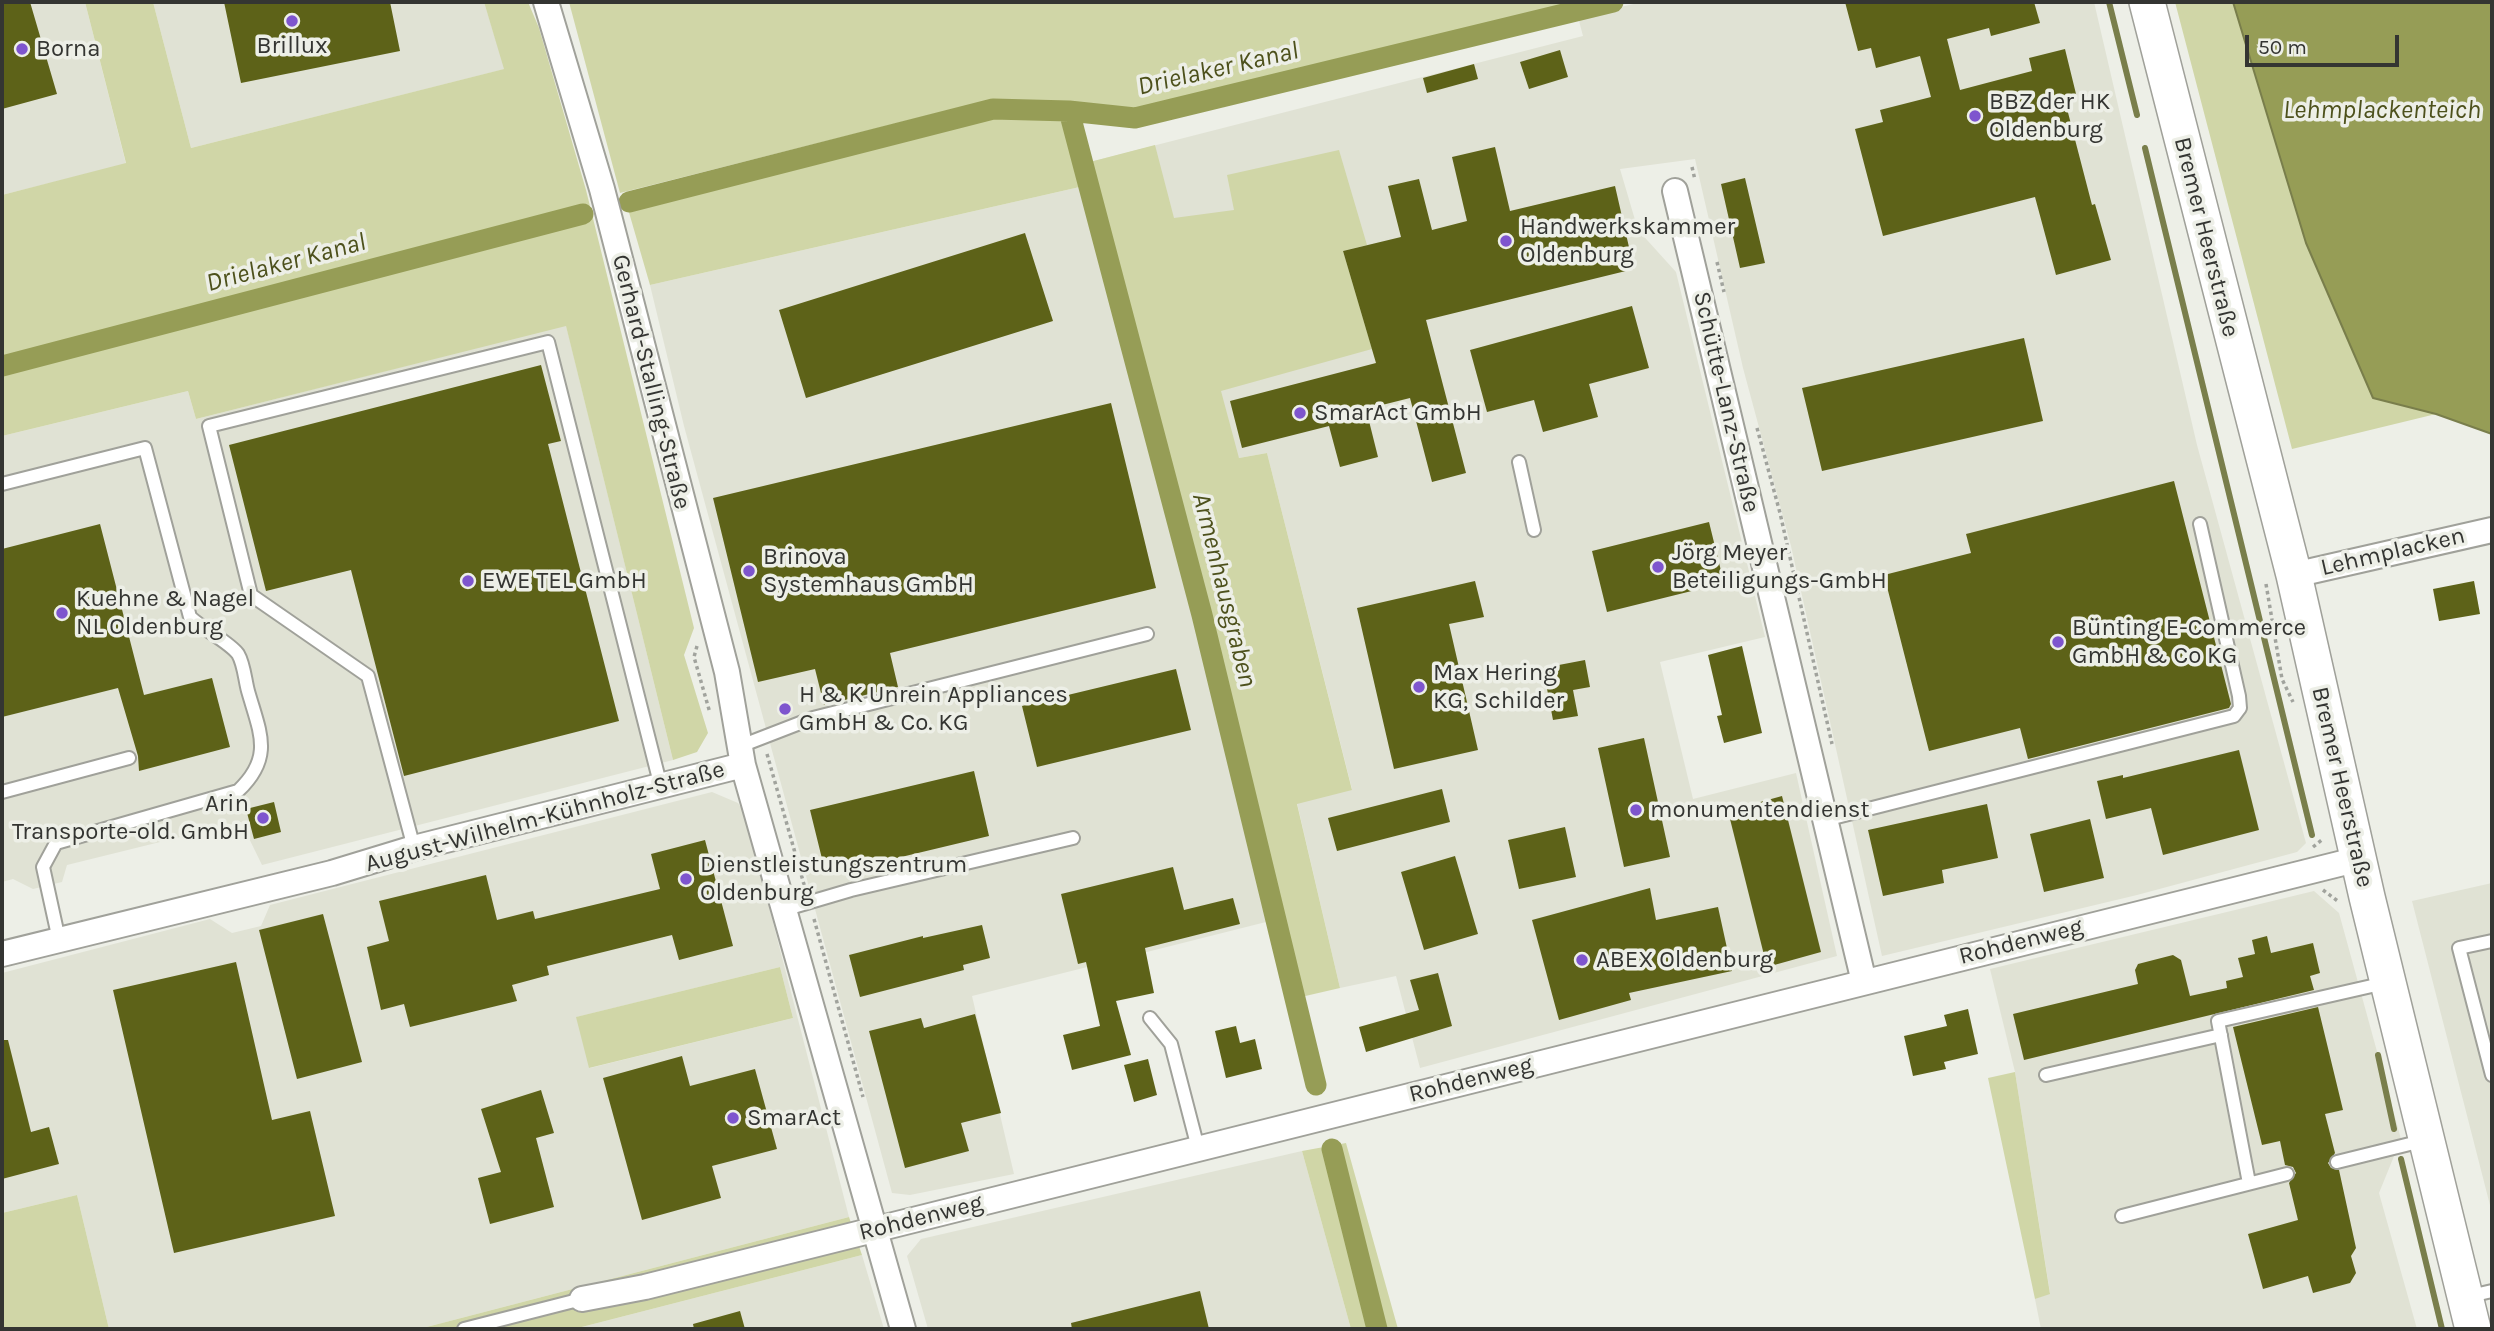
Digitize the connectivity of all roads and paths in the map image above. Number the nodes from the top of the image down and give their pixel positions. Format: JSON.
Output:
{"nodes":[{"id":1,"x":546,"y":2,"type":"edge"},
{"id":2,"x":2147,"y":2,"type":"edge"},
{"id":3,"x":1692,"y":167,"type":"dead end"},
{"id":4,"x":1687,"y":191,"type":"joint"},
{"id":5,"x":1715,"y":253,"type":"dead end"},
{"id":6,"x":1727,"y":304,"type":"dead end"},
{"id":7,"x":1755,"y":421,"type":"dead end"},
{"id":8,"x":1519,"y":461,"type":"dead end"},
{"id":9,"x":2,"y":485,"type":"edge"},
{"id":10,"x":2200,"y":524,"type":"dead end"},
{"id":11,"x":1534,"y":530,"type":"dead end"},
{"id":12,"x":2492,"y":530,"type":"edge"},
{"id":13,"x":2294,"y":575,"type":"junction"},
{"id":14,"x":1147,"y":634,"type":"dead end"},
{"id":15,"x":763,"y":739,"type":"junction"},
{"id":16,"x":1833,"y":746,"type":"dead end"},
{"id":17,"x":741,"y":756,"type":"junction"},
{"id":18,"x":129,"y":758,"type":"dead end"},
{"id":19,"x":661,"y":787,"type":"junction"},
{"id":20,"x":2,"y":792,"type":"edge"},
{"id":21,"x":1825,"y":820,"type":"junction"},
{"id":22,"x":1073,"y":838,"type":"dead end"},
{"id":23,"x":2323,"y":839,"type":"dead end"},
{"id":24,"x":414,"y":848,"type":"junction"},
{"id":25,"x":2308,"y":851,"type":"dead end"},
{"id":26,"x":2358,"y":859,"type":"junction"},
{"id":27,"x":2313,"y":882,"type":"dead end"},
{"id":28,"x":809,"y":903,"type":"junction"},
{"id":29,"x":2340,"y":904,"type":"dead end"},
{"id":30,"x":783,"y":910,"type":"junction"},
{"id":31,"x":59,"y":940,"type":"junction"},
{"id":32,"x":2492,"y":941,"type":"edge"},
{"id":33,"x":2,"y":954,"type":"edge"},
{"id":34,"x":1864,"y":982,"type":"junction"},
{"id":35,"x":2389,"y":983,"type":"junction"},
{"id":36,"x":1150,"y":1018,"type":"dead end"},
{"id":37,"x":2221,"y":1035,"type":"junction"},
{"id":38,"x":2046,"y":1075,"type":"dead end"},
{"id":39,"x":2492,"y":1075,"type":"edge"},
{"id":40,"x":866,"y":1109,"type":"dead end"},
{"id":41,"x":2426,"y":1140,"type":"junction"},
{"id":42,"x":1198,"y":1148,"type":"junction"},
{"id":43,"x":2337,"y":1162,"type":"dead end"},
{"id":44,"x":2287,"y":1174,"type":"dead end"},
{"id":45,"x":2249,"y":1183,"type":"junction"},
{"id":46,"x":2122,"y":1216,"type":"dead end"},
{"id":47,"x":874,"y":1229,"type":"junction"},
{"id":48,"x":582,"y":1299,"type":"joint"},
{"id":49,"x":2477,"y":1306,"type":"edge"},
{"id":50,"x":464,"y":1329,"type":"edge"},
{"id":51,"x":903,"y":1329,"type":"edge"}],
"edges":[{"from":1,"to":17,"type":"street","name":"Gerhard-Stalling-Straße"},
{"from":2,"to":13,"type":"main road","name":"Bremer Heerstraße"},
{"from":3,"to":4,"type":"path"},
{"from":4,"to":21,"type":"street","name":"Schütte-Lanz-Straße"},
{"from":5,"to":6,"type":"path"},
{"from":7,"to":16,"type":"path"},
{"from":8,"to":11,"type":"lane"},
{"from":9,"to":31,"type":"lane"},
{"from":10,"to":21,"type":"lane"},
{"from":12,"to":13,"type":"street","name":"Lehmplacken"},
{"from":13,"to":26,"type":"main road","name":"Bremer Heerstraße"},
{"from":14,"to":15,"type":"lane"},
{"from":15,"to":17,"type":"lane"},
{"from":15,"to":28,"type":"path"},
{"from":17,"to":19,"type":"street","name":"August-Wilhelm-Kühnholz-Straße"},
{"from":17,"to":30,"type":"street","name":"August-Wilhelm-Kühnholz-Straße"},
{"from":18,"to":20,"type":"lane"},
{"from":19,"to":24,"type":"street","name":"August-Wilhelm-Kühnholz-Straße"},
{"from":19,"to":24,"type":"lane"},
{"from":21,"to":34,"type":"street","name":"Schütte-Lanz-Straße"},
{"from":22,"to":28,"type":"lane"},
{"from":23,"to":25,"type":"path"},
{"from":24,"to":31,"type":"street","name":"August-Wilhelm-Kühnholz-Straße"},
{"from":26,"to":34,"type":"street","name":"Rohdenweg"},
{"from":26,"to":35,"type":"main road","name":"Bremer Heerstraße"},
{"from":27,"to":29,"type":"path"},
{"from":28,"to":30,"type":"lane"},
{"from":28,"to":40,"type":"path"},
{"from":30,"to":47,"type":"street","name":"August-Wilhelm-Kühnholz-Straße"},
{"from":31,"to":33,"type":"street","name":"August-Wilhelm-Kühnholz-Straße"},
{"from":32,"to":39,"type":"lane"},
{"from":34,"to":42,"type":"street","name":"Rohdenweg"},
{"from":35,"to":37,"type":"lane"},
{"from":35,"to":41,"type":"main road","name":"Bremer Heerstraße"},
{"from":36,"to":42,"type":"lane"},
{"from":37,"to":38,"type":"lane"},
{"from":37,"to":45,"type":"lane"},
{"from":41,"to":43,"type":"lane"},
{"from":41,"to":49,"type":"main road","name":"Bremer Heerstraße"},
{"from":42,"to":47,"type":"street","name":"Rohdenweg"},
{"from":44,"to":45,"type":"lane"},
{"from":45,"to":46,"type":"lane"},
{"from":47,"to":48,"type":"street","name":"Rohdenweg"},
{"from":47,"to":51,"type":"street","name":"August-Wilhelm-Kühnholz-Straße"},
{"from":48,"to":50,"type":"lane"}]}
